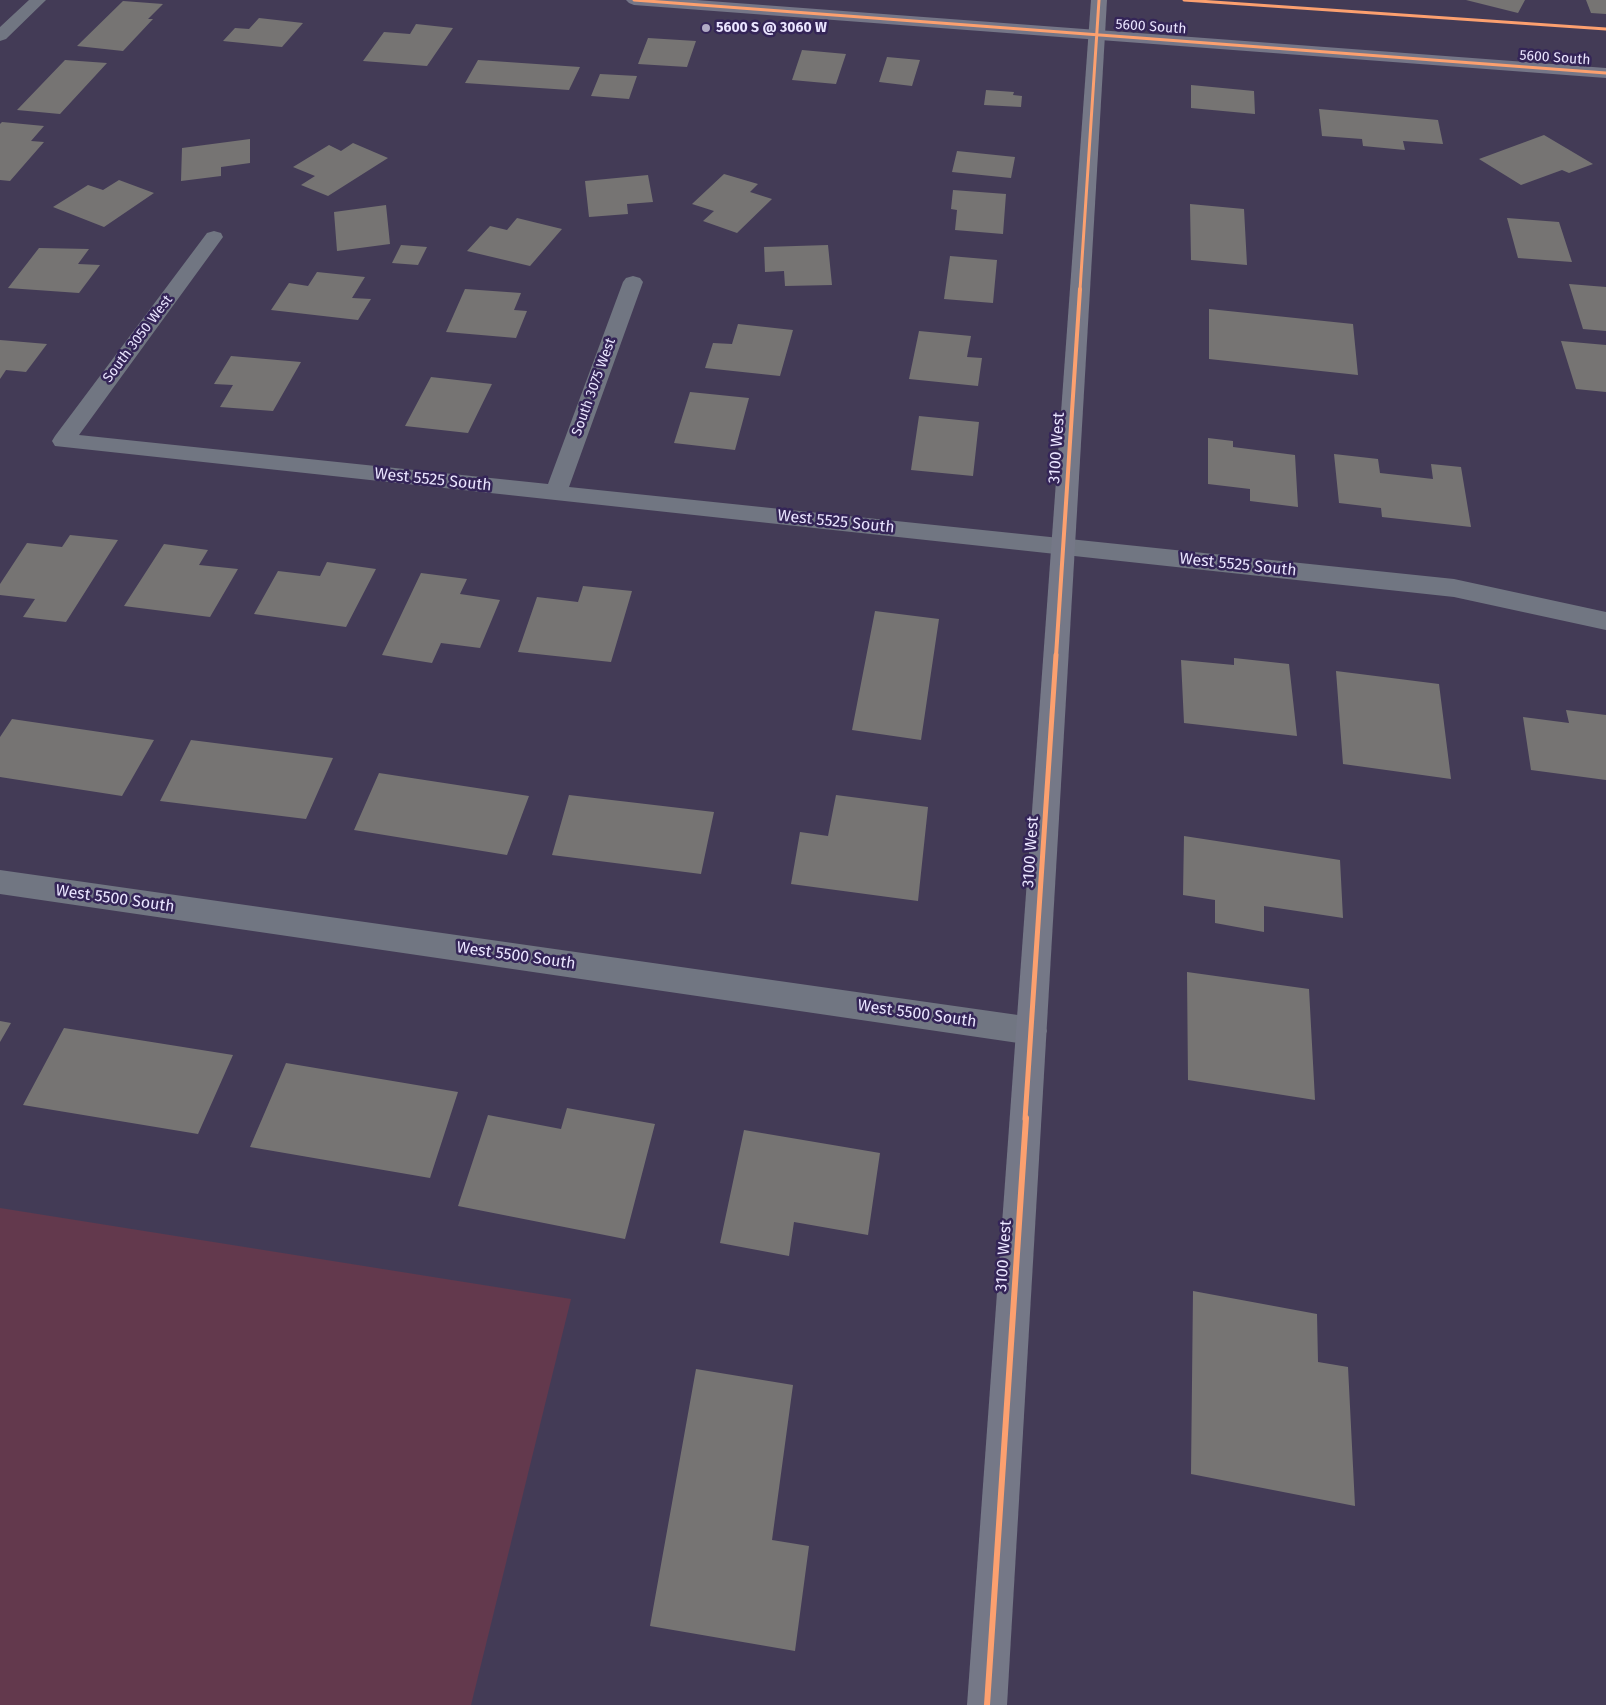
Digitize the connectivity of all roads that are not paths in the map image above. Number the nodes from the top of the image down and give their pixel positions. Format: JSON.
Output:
{"nodes":[{"id":1,"x":38,"y":0,"type":"edge"},
{"id":2,"x":634,"y":0,"type":"edge"},
{"id":3,"x":1099,"y":0,"type":"edge"},
{"id":4,"x":1097,"y":34,"type":"junction"},
{"id":5,"x":0,"y":36,"type":"edge"},
{"id":6,"x":1606,"y":73,"type":"edge"},
{"id":7,"x":214,"y":237,"type":"dead end"},
{"id":8,"x":633,"y":282,"type":"dead end"},
{"id":9,"x":63,"y":441,"type":"joint"},
{"id":10,"x":556,"y":493,"type":"junction"},
{"id":11,"x":1064,"y":547,"type":"junction"},
{"id":12,"x":1606,"y":622,"type":"edge"},
{"id":13,"x":0,"y":882,"type":"edge"},
{"id":14,"x":1032,"y":1031,"type":"junction"},
{"id":15,"x":987,"y":1705,"type":"edge"}],
"edges":[{"from":1,"to":5,"type":"street"},
{"from":2,"to":4,"type":"main road","name":"5600 South"},
{"from":3,"to":4,"type":"street","name":"3100 West"},
{"from":4,"to":6,"type":"main road","name":"5600 South"},
{"from":4,"to":11,"type":"street","name":"3100 West"},
{"from":7,"to":9,"type":"street","name":"South 3050 West"},
{"from":8,"to":10,"type":"street","name":"South 3075 West"},
{"from":9,"to":10,"type":"street","name":"West 5525 South"},
{"from":10,"to":11,"type":"street","name":"West 5525 South"},
{"from":11,"to":12,"type":"street","name":"West 5525 South"},
{"from":11,"to":14,"type":"street","name":"3100 West"},
{"from":13,"to":14,"type":"street","name":"West 5500 South"},
{"from":14,"to":15,"type":"street","name":"3100 West"}]}
